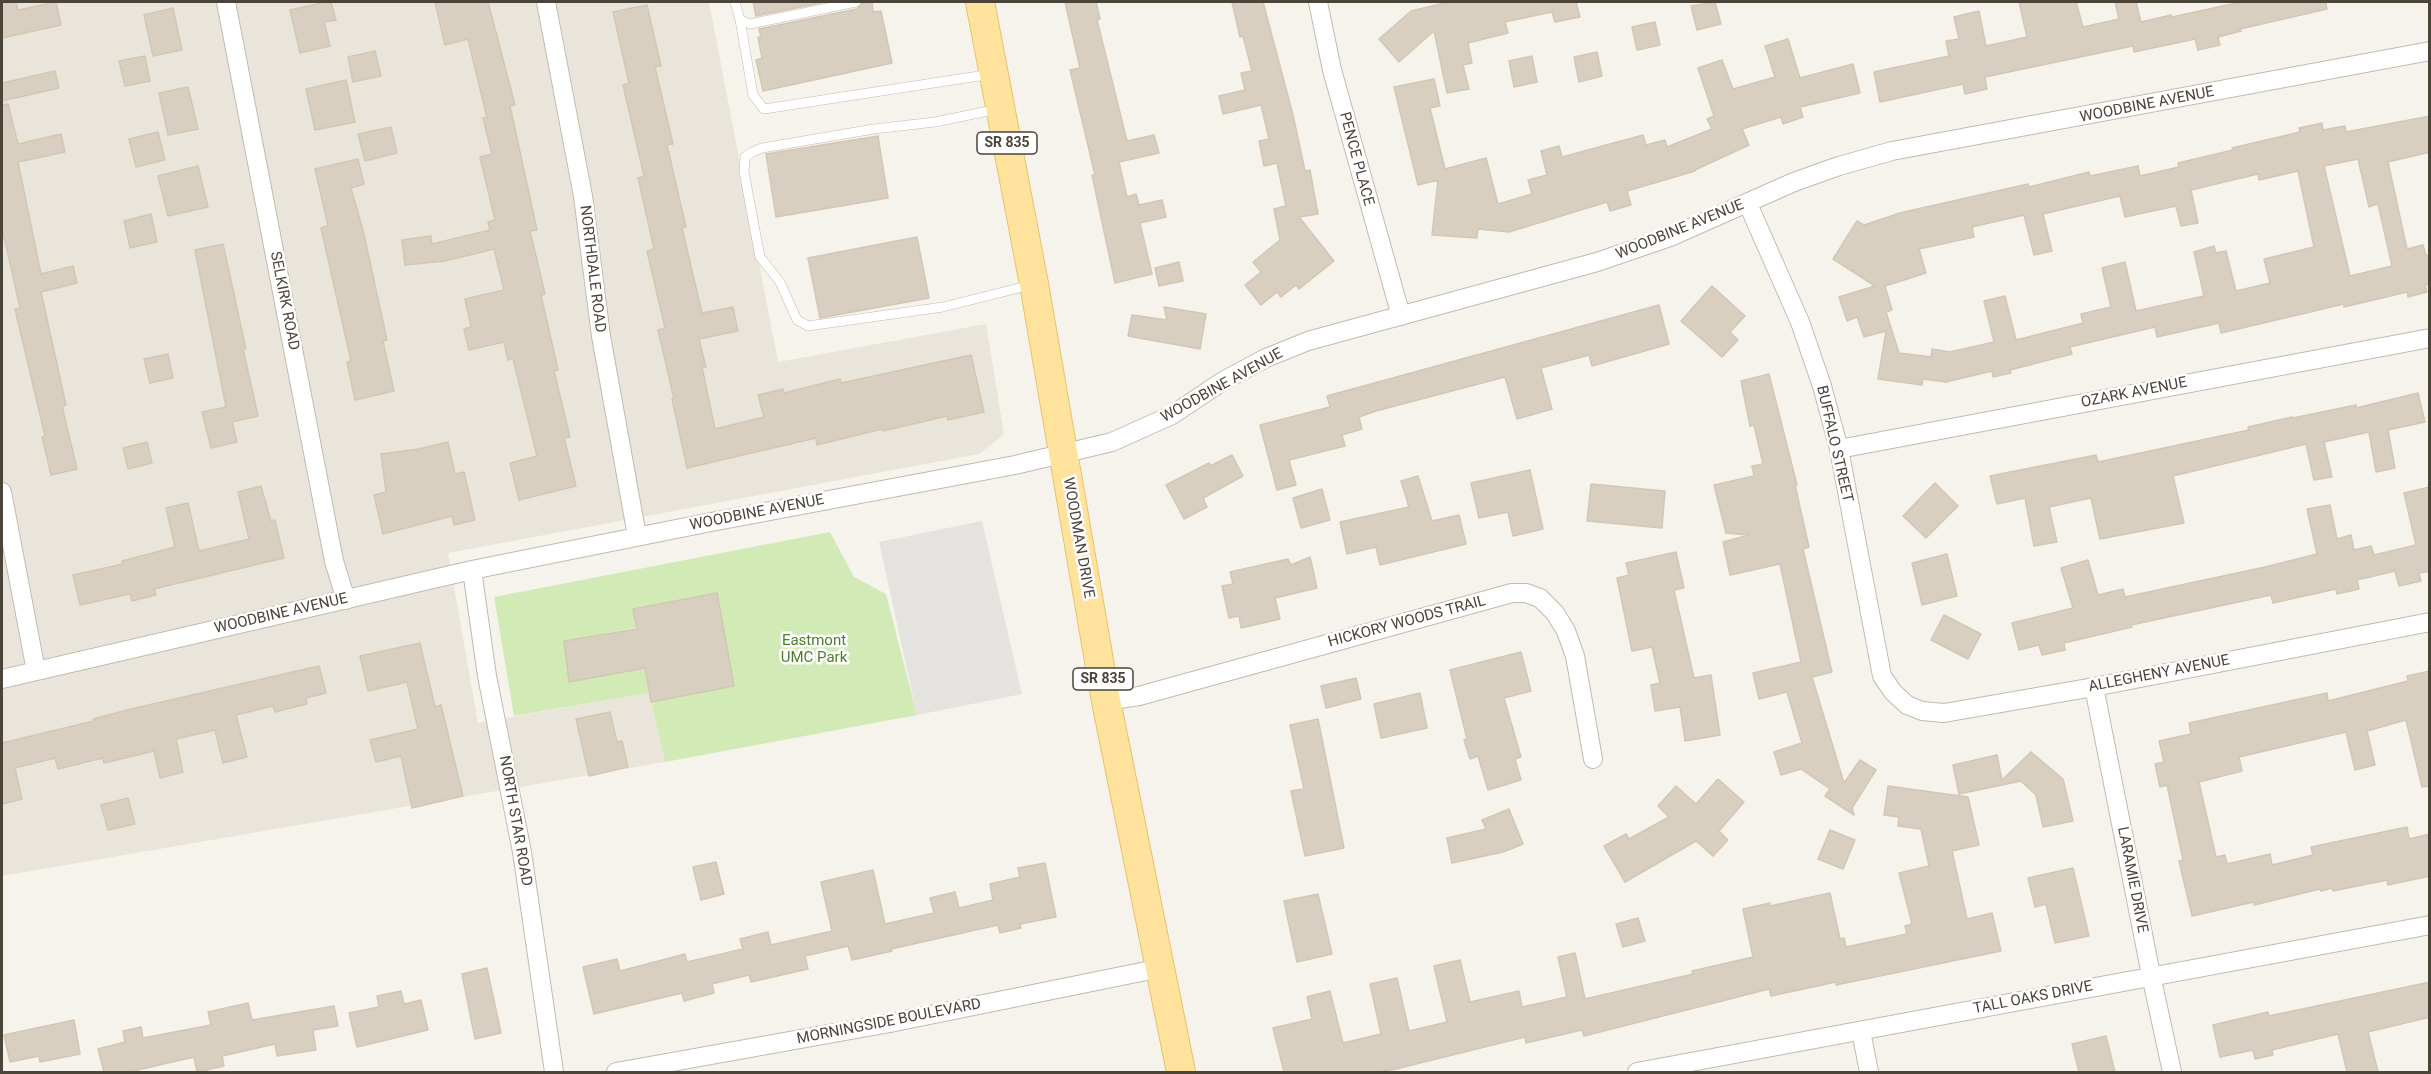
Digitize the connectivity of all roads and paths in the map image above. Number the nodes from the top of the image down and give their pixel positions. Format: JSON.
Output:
{"nodes":[{"id":1,"x":226,"y":2,"type":"edge"},
{"id":2,"x":546,"y":2,"type":"edge"},
{"id":3,"x":735,"y":2,"type":"edge"},
{"id":4,"x":856,"y":2,"type":"edge"},
{"id":5,"x":980,"y":2,"type":"edge"},
{"id":6,"x":1318,"y":2,"type":"edge"},
{"id":7,"x":740,"y":20,"type":"junction"},
{"id":8,"x":2430,"y":51,"type":"edge"},
{"id":9,"x":994,"y":74,"type":"junction"},
{"id":10,"x":1000,"y":108,"type":"junction"},
{"id":11,"x":1748,"y":204,"type":"junction"},
{"id":12,"x":1034,"y":284,"type":"junction"},
{"id":13,"x":1401,"y":316,"type":"junction"},
{"id":14,"x":2430,"y":338,"type":"edge"},
{"id":15,"x":1839,"y":449,"type":"junction"},
{"id":16,"x":1063,"y":453,"type":"junction"},
{"id":17,"x":2,"y":492,"type":"edge"},
{"id":18,"x":637,"y":536,"type":"junction"},
{"id":19,"x":472,"y":570,"type":"junction"},
{"id":20,"x":345,"y":600,"type":"junction"},
{"id":21,"x":2430,"y":622,"type":"edge"},
{"id":22,"x":36,"y":671,"type":"junction"},
{"id":23,"x":2,"y":679,"type":"edge"},
{"id":24,"x":2094,"y":687,"type":"junction"},
{"id":25,"x":1893,"y":692,"type":"joint"},
{"id":26,"x":1106,"y":701,"type":"junction"},
{"id":27,"x":1593,"y":759,"type":"dead end"},
{"id":28,"x":2430,"y":924,"type":"edge"},
{"id":29,"x":1161,"y":968,"type":"junction"},
{"id":30,"x":2151,"y":975,"type":"junction"},
{"id":31,"x":1861,"y":1031,"type":"junction"},
{"id":32,"x":554,"y":1072,"type":"edge"},
{"id":33,"x":616,"y":1072,"type":"edge"},
{"id":34,"x":1181,"y":1072,"type":"edge"},
{"id":35,"x":1637,"y":1072,"type":"edge"},
{"id":36,"x":1869,"y":1072,"type":"edge"},
{"id":37,"x":2172,"y":1072,"type":"edge"}],
"edges":[{"from":1,"to":20,"type":"street","name":"SELKIRK ROAD"},
{"from":2,"to":18,"type":"street","name":"NORTHDALE ROAD"},
{"from":3,"to":7,"type":"lane"},
{"from":4,"to":7,"type":"lane"},
{"from":5,"to":9,"type":"main road","name":"WOODMAN DRIVE","number":"SR 835"},
{"from":6,"to":13,"type":"street","name":"PENCE PLACE"},
{"from":7,"to":9,"type":"lane"},
{"from":8,"to":11,"type":"street","name":"WOODBINE AVENUE"},
{"from":9,"to":10,"type":"main road","name":"WOODMAN DRIVE","number":"SR 835"},
{"from":10,"to":12,"type":"main road","name":"WOODMAN DRIVE","number":"SR 835"},
{"from":10,"to":12,"type":"lane"},
{"from":11,"to":13,"type":"street","name":"WOODBINE AVENUE"},
{"from":11,"to":15,"type":"street","name":"BUFFALO STREET"},
{"from":12,"to":16,"type":"main road","name":"WOODMAN DRIVE","number":"SR 835"},
{"from":13,"to":16,"type":"street","name":"WOODBINE AVENUE"},
{"from":14,"to":15,"type":"street","name":"OZARK AVENUE"},
{"from":15,"to":25,"type":"street","name":"BUFFALO STREET"},
{"from":16,"to":18,"type":"street","name":"WOODBINE AVENUE"},
{"from":16,"to":26,"type":"main road","name":"WOODMAN DRIVE","number":"SR 835"},
{"from":17,"to":22,"type":"street"},
{"from":18,"to":19,"type":"street","name":"WOODBINE AVENUE"},
{"from":19,"to":20,"type":"street","name":"WOODBINE AVENUE"},
{"from":19,"to":32,"type":"street","name":"NORTH STAR ROAD"},
{"from":20,"to":22,"type":"street","name":"WOODBINE AVENUE"},
{"from":21,"to":24,"type":"street","name":"ALLEGHENY AVENUE"},
{"from":22,"to":23,"type":"street","name":"WOODBINE AVENUE"},
{"from":24,"to":25,"type":"street","name":"ALLEGHENY AVENUE"},
{"from":24,"to":30,"type":"street","name":"LARAMIE DRIVE"},
{"from":26,"to":27,"type":"street","name":"HICKORY WOODS TRAIL"},
{"from":26,"to":29,"type":"main road","name":"WOODMAN DRIVE","number":"SR 835"},
{"from":28,"to":30,"type":"street","name":"TALL OAKS DRIVE"},
{"from":29,"to":33,"type":"street","name":"MORNINGSIDE BOULEVARD"},
{"from":29,"to":34,"type":"main road","name":"WOODMAN DRIVE","number":"SR 835"},
{"from":30,"to":31,"type":"street","name":"TALL OAKS DRIVE"},
{"from":30,"to":37,"type":"street","name":"LARAMIE DRIVE"},
{"from":31,"to":35,"type":"street","name":"TALL OAKS DRIVE"},
{"from":31,"to":36,"type":"street"}]}
